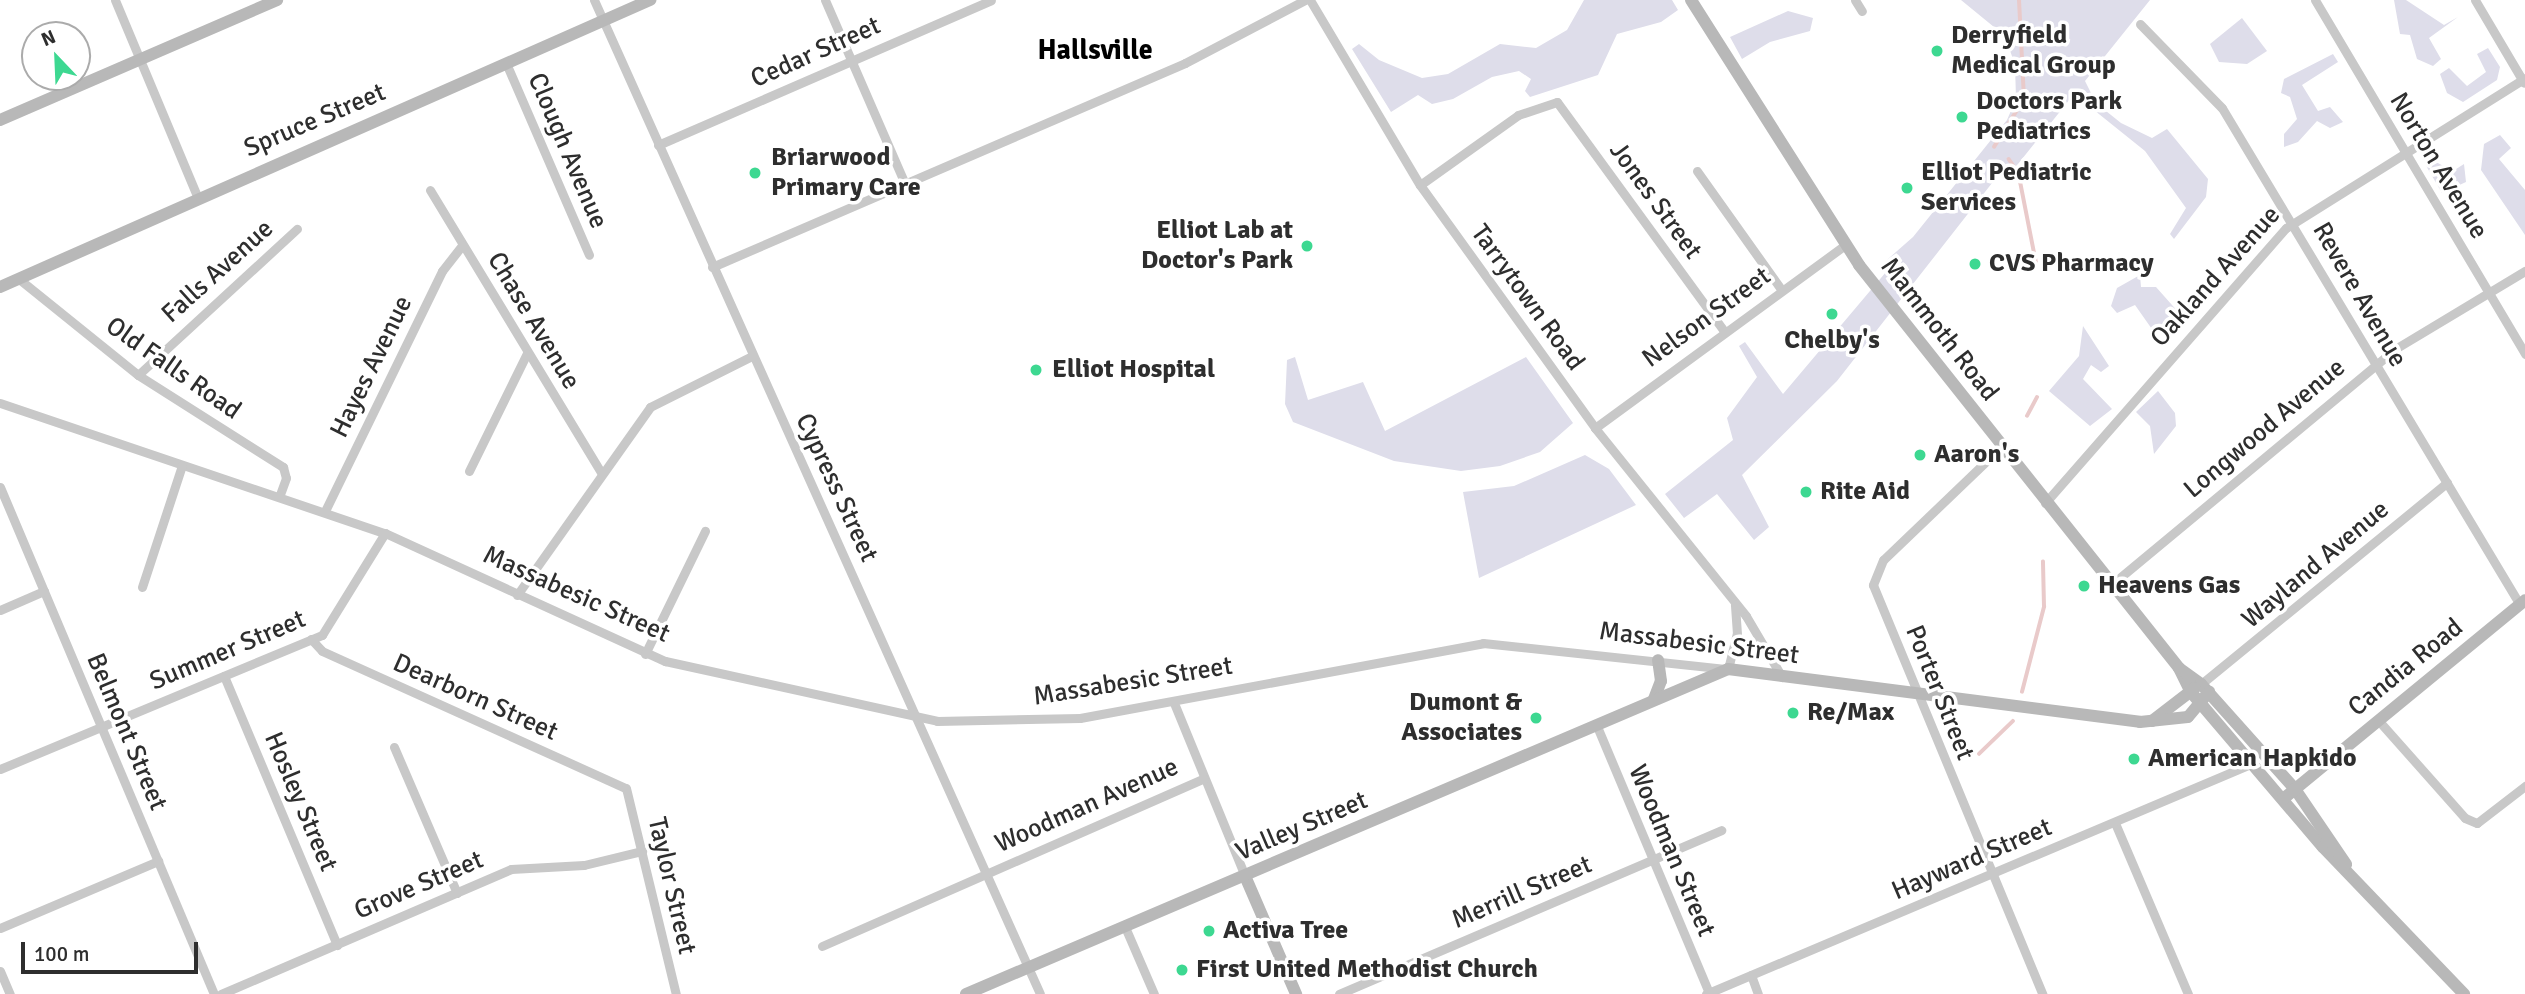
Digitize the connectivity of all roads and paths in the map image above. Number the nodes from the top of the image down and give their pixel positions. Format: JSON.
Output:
{"nodes":[{"id":1,"x":115,"y":0,"type":"edge"},
{"id":2,"x":277,"y":0,"type":"edge"},
{"id":3,"x":594,"y":0,"type":"edge"},
{"id":4,"x":650,"y":0,"type":"edge"},
{"id":5,"x":825,"y":0,"type":"edge"},
{"id":6,"x":991,"y":0,"type":"edge"},
{"id":7,"x":1307,"y":0,"type":"edge"},
{"id":8,"x":1691,"y":0,"type":"edge"},
{"id":9,"x":1855,"y":0,"type":"edge"},
{"id":10,"x":2315,"y":0,"type":"edge"},
{"id":11,"x":2475,"y":0,"type":"edge"},
{"id":12,"x":1862,"y":12,"type":"dead end"},
{"id":13,"x":603,"y":20,"type":"junction"},
{"id":14,"x":2140,"y":24,"type":"dead end"},
{"id":15,"x":139,"y":59,"type":"junction"},
{"id":16,"x":852,"y":60,"type":"junction"},
{"id":17,"x":506,"y":62,"type":"junction"},
{"id":18,"x":2524,"y":81,"type":"edge"},
{"id":19,"x":0,"y":120,"type":"edge"},
{"id":20,"x":658,"y":145,"type":"junction"},
{"id":21,"x":2404,"y":150,"type":"junction"},
{"id":22,"x":1697,"y":171,"type":"dead end"},
{"id":23,"x":905,"y":184,"type":"junction"},
{"id":24,"x":1420,"y":185,"type":"junction"},
{"id":25,"x":430,"y":190,"type":"dead end"},
{"id":26,"x":197,"y":196,"type":"junction"},
{"id":27,"x":2292,"y":223,"type":"junction"},
{"id":28,"x":297,"y":229,"type":"dead end"},
{"id":29,"x":1845,"y":244,"type":"junction"},
{"id":30,"x":462,"y":245,"type":"junction"},
{"id":31,"x":589,"y":255,"type":"dead end"},
{"id":32,"x":712,"y":267,"type":"junction"},
{"id":33,"x":2525,"y":271,"type":"edge"},
{"id":34,"x":19,"y":279,"type":"junction"},
{"id":35,"x":0,"y":288,"type":"edge"},
{"id":36,"x":1782,"y":289,"type":"junction"},
{"id":37,"x":2488,"y":293,"type":"junction"},
{"id":38,"x":1724,"y":331,"type":"junction"},
{"id":39,"x":527,"y":353,"type":"junction"},
{"id":40,"x":2525,"y":354,"type":"edge"},
{"id":41,"x":751,"y":356,"type":"junction"},
{"id":42,"x":2375,"y":365,"type":"junction"},
{"id":43,"x":138,"y":375,"type":"junction"},
{"id":44,"x":5,"y":404,"type":"edge"},
{"id":45,"x":0,"y":415,"type":"edge"},
{"id":46,"x":1595,"y":428,"type":"junction"},
{"id":47,"x":2001,"y":447,"type":"junction"},
{"id":48,"x":182,"y":465,"type":"junction"},
{"id":49,"x":469,"y":471,"type":"dead end"},
{"id":50,"x":602,"y":474,"type":"junction"},
{"id":51,"x":2447,"y":483,"type":"junction"},
{"id":52,"x":0,"y":487,"type":"edge"},
{"id":53,"x":279,"y":497,"type":"junction"},
{"id":54,"x":2045,"y":503,"type":"junction"},
{"id":55,"x":325,"y":512,"type":"junction"},
{"id":56,"x":705,"y":531,"type":"dead end"},
{"id":57,"x":385,"y":533,"type":"junction"},
{"id":58,"x":2111,"y":585,"type":"junction"},
{"id":59,"x":142,"y":587,"type":"dead end"},
{"id":60,"x":44,"y":591,"type":"junction"},
{"id":61,"x":516,"y":595,"type":"junction"},
{"id":62,"x":2522,"y":602,"type":"edge"},
{"id":63,"x":1735,"y":604,"type":"junction"},
{"id":64,"x":0,"y":610,"type":"edge"},
{"id":65,"x":310,"y":639,"type":"junction"},
{"id":66,"x":645,"y":654,"type":"junction"},
{"id":67,"x":1657,"y":660,"type":"junction"},
{"id":68,"x":1728,"y":669,"type":"junction"},
{"id":69,"x":224,"y":676,"type":"junction"},
{"id":70,"x":1782,"y":677,"type":"junction"},
{"id":71,"x":2203,"y":687,"type":"junction"},
{"id":72,"x":1917,"y":697,"type":"junction"},
{"id":73,"x":1654,"y":699,"type":"junction"},
{"id":74,"x":1174,"y":703,"type":"junction"},
{"id":75,"x":2201,"y":704,"type":"junction"},
{"id":76,"x":919,"y":718,"type":"junction"},
{"id":77,"x":2378,"y":720,"type":"junction"},
{"id":78,"x":2152,"y":721,"type":"junction"},
{"id":79,"x":1596,"y":724,"type":"junction"},
{"id":80,"x":101,"y":727,"type":"junction"},
{"id":81,"x":394,"y":747,"type":"dead end"},
{"id":82,"x":2252,"y":763,"type":"junction"},
{"id":83,"x":0,"y":769,"type":"edge"},
{"id":84,"x":1204,"y":778,"type":"junction"},
{"id":85,"x":2525,"y":786,"type":"edge"},
{"id":86,"x":626,"y":789,"type":"joint"},
{"id":87,"x":2295,"y":789,"type":"junction"},
{"id":88,"x":2283,"y":799,"type":"junction"},
{"id":89,"x":2115,"y":823,"type":"junction"},
{"id":90,"x":1721,"y":830,"type":"dead end"},
{"id":91,"x":642,"y":852,"type":"junction"},
{"id":92,"x":1652,"y":860,"type":"junction"},
{"id":93,"x":158,"y":861,"type":"junction"},
{"id":94,"x":2351,"y":873,"type":"junction"},
{"id":95,"x":1992,"y":874,"type":"junction"},
{"id":96,"x":988,"y":875,"type":"junction"},
{"id":97,"x":1245,"y":876,"type":"junction"},
{"id":98,"x":457,"y":893,"type":"junction"},
{"id":99,"x":1125,"y":927,"type":"junction"},
{"id":100,"x":0,"y":928,"type":"edge"},
{"id":101,"x":337,"y":945,"type":"junction"},
{"id":102,"x":822,"y":946,"type":"dead end"},
{"id":103,"x":1029,"y":967,"type":"junction"},
{"id":104,"x":0,"y":971,"type":"edge"},
{"id":105,"x":1751,"y":975,"type":"junction"},
{"id":106,"x":1707,"y":993,"type":"edge"},
{"id":107,"x":10,"y":994,"type":"edge"},
{"id":108,"x":214,"y":994,"type":"edge"},
{"id":109,"x":221,"y":994,"type":"edge"},
{"id":110,"x":676,"y":994,"type":"edge"},
{"id":111,"x":966,"y":994,"type":"edge"},
{"id":112,"x":1040,"y":994,"type":"edge"},
{"id":113,"x":1153,"y":994,"type":"edge"},
{"id":114,"x":1296,"y":994,"type":"edge"},
{"id":115,"x":1339,"y":994,"type":"edge"},
{"id":116,"x":1758,"y":994,"type":"edge"},
{"id":117,"x":2042,"y":994,"type":"edge"},
{"id":118,"x":2188,"y":994,"type":"edge"},
{"id":119,"x":2464,"y":994,"type":"edge"}],
"edges":[{"from":1,"to":15,"type":"street"},
{"from":2,"to":15,"type":"main road"},
{"from":3,"to":13,"type":"street","name":"Cypress Street"},
{"from":4,"to":13,"type":"main road","name":"Spruce Street"},
{"from":5,"to":16,"type":"street"},
{"from":6,"to":16,"type":"street","name":"Cedar Street"},
{"from":7,"to":23,"type":"street"},
{"from":7,"to":24,"type":"street","name":"Tarrytown Road"},
{"from":8,"to":29,"type":"main road","name":"Mammoth Road"},
{"from":9,"to":12,"type":"street"},
{"from":10,"to":21,"type":"street","name":"Norton Avenue"},
{"from":11,"to":18,"type":"street"},
{"from":13,"to":17,"type":"main road","name":"Spruce Street"},
{"from":13,"to":20,"type":"street","name":"Cypress Street"},
{"from":14,"to":27,"type":"street","name":"Revere Avenue"},
{"from":15,"to":19,"type":"main road"},
{"from":15,"to":26,"type":"street"},
{"from":16,"to":20,"type":"street","name":"Cedar Street"},
{"from":16,"to":23,"type":"street"},
{"from":17,"to":26,"type":"main road","name":"Spruce Street"},
{"from":17,"to":31,"type":"street","name":"Clough Avenue"},
{"from":18,"to":21,"type":"street","name":"Oakland Avenue"},
{"from":20,"to":32,"type":"street","name":"Cypress Street"},
{"from":21,"to":27,"type":"street","name":"Oakland Avenue"},
{"from":21,"to":37,"type":"street","name":"Norton Avenue"},
{"from":22,"to":36,"type":"street"},
{"from":23,"to":32,"type":"street"},
{"from":24,"to":38,"type":"street","name":"Jones Street"},
{"from":24,"to":46,"type":"street","name":"Tarrytown Road"},
{"from":25,"to":30,"type":"street","name":"Chase Avenue"},
{"from":26,"to":34,"type":"main road","name":"Spruce Street"},
{"from":27,"to":42,"type":"street","name":"Revere Avenue"},
{"from":27,"to":54,"type":"street","name":"Oakland Avenue"},
{"from":28,"to":43,"type":"street","name":"Falls Avenue"},
{"from":29,"to":36,"type":"street","name":"Nelson Street"},
{"from":29,"to":47,"type":"main road","name":"Mammoth Road"},
{"from":30,"to":39,"type":"street","name":"Chase Avenue"},
{"from":30,"to":55,"type":"street","name":"Hayes Avenue"},
{"from":32,"to":41,"type":"street","name":"Cypress Street"},
{"from":33,"to":37,"type":"street","name":"Longwood Avenue"},
{"from":34,"to":35,"type":"main road","name":"Spruce Street"},
{"from":34,"to":43,"type":"street","name":"Old Falls Road"},
{"from":36,"to":38,"type":"street","name":"Nelson Street"},
{"from":37,"to":40,"type":"street","name":"Norton Avenue"},
{"from":37,"to":42,"type":"street","name":"Longwood Avenue"},
{"from":38,"to":46,"type":"street","name":"Nelson Street"},
{"from":39,"to":49,"type":"street"},
{"from":39,"to":50,"type":"street","name":"Chase Avenue"},
{"from":41,"to":50,"type":"street"},
{"from":41,"to":76,"type":"street","name":"Cypress Street"},
{"from":42,"to":51,"type":"street","name":"Revere Avenue"},
{"from":42,"to":58,"type":"street","name":"Longwood Avenue"},
{"from":43,"to":53,"type":"street","name":"Old Falls Road"},
{"from":44,"to":45,"type":"street"},
{"from":44,"to":48,"type":"street","name":"Massabesic Street"},
{"from":46,"to":63,"type":"street","name":"Tarrytown Road"},
{"from":47,"to":54,"type":"main road","name":"Mammoth Road"},
{"from":47,"to":72,"type":"street","name":"Porter Street"},
{"from":48,"to":53,"type":"street","name":"Massabesic Street"},
{"from":48,"to":59,"type":"street"},
{"from":50,"to":61,"type":"street"},
{"from":51,"to":62,"type":"street","name":"Revere Avenue"},
{"from":51,"to":71,"type":"street","name":"Wayland Avenue"},
{"from":52,"to":60,"type":"street","name":"Belmont Street"},
{"from":53,"to":55,"type":"street","name":"Massabesic Street"},
{"from":54,"to":58,"type":"main road","name":"Mammoth Road"},
{"from":55,"to":57,"type":"street","name":"Massabesic Street"},
{"from":56,"to":66,"type":"street"},
{"from":57,"to":61,"type":"street","name":"Massabesic Street"},
{"from":57,"to":65,"type":"street","name":"Summer Street"},
{"from":58,"to":71,"type":"main road","name":"Mammoth Road"},
{"from":60,"to":64,"type":"street"},
{"from":60,"to":80,"type":"street","name":"Belmont Street"},
{"from":61,"to":66,"type":"street","name":"Massabesic Street"},
{"from":62,"to":77,"type":"main road","name":"Candia Road"},
{"from":63,"to":68,"type":"street"},
{"from":63,"to":70,"type":"street","name":"Tarrytown Road"},
{"from":65,"to":69,"type":"street","name":"Summer Street"},
{"from":65,"to":86,"type":"street","name":"Dearborn Street"},
{"from":66,"to":76,"type":"street","name":"Massabesic Street"},
{"from":67,"to":68,"type":"street","name":"Massabesic Street"},
{"from":67,"to":73,"type":"main road"},
{"from":67,"to":74,"type":"street","name":"Massabesic Street"},
{"from":68,"to":70,"type":"main road","name":"Massabesic Street"},
{"from":68,"to":73,"type":"main road","name":"Valley Street"},
{"from":69,"to":80,"type":"street","name":"Summer Street"},
{"from":69,"to":101,"type":"street","name":"Hosley Street"},
{"from":70,"to":72,"type":"main road","name":"Massabesic Street"},
{"from":71,"to":75,"type":"main road","name":"Mammoth Road"},
{"from":71,"to":78,"type":"main road"},
{"from":71,"to":87,"type":"main road","name":"Mammoth Road"},
{"from":72,"to":78,"type":"main road","name":"Massabesic Street"},
{"from":72,"to":95,"type":"street","name":"Porter Street"},
{"from":73,"to":79,"type":"main road","name":"Valley Street"},
{"from":74,"to":76,"type":"street","name":"Massabesic Street"},
{"from":74,"to":84,"type":"street"},
{"from":75,"to":78,"type":"main road","name":"Massabesic Street"},
{"from":75,"to":82,"type":"main road","name":"Mammoth Road"},
{"from":76,"to":96,"type":"street","name":"Cypress Street"},
{"from":77,"to":85,"type":"street"},
{"from":77,"to":87,"type":"main road","name":"Candia Road"},
{"from":79,"to":92,"type":"street","name":"Woodman Street"},
{"from":79,"to":97,"type":"main road","name":"Valley Street"},
{"from":80,"to":83,"type":"street","name":"Summer Street"},
{"from":80,"to":93,"type":"street","name":"Belmont Street"},
{"from":81,"to":98,"type":"street"},
{"from":82,"to":88,"type":"main road","name":"Mammoth Road"},
{"from":82,"to":89,"type":"street","name":"Hayward Street"},
{"from":84,"to":96,"type":"street","name":"Woodman Avenue"},
{"from":84,"to":97,"type":"street"},
{"from":86,"to":91,"type":"street","name":"Taylor Street"},
{"from":87,"to":88,"type":"main road","name":"Candia Road"},
{"from":87,"to":94,"type":"main road","name":"Mammoth Road"},
{"from":88,"to":94,"type":"main road","name":"Mammoth Road"},
{"from":89,"to":95,"type":"street","name":"Hayward Street"},
{"from":89,"to":118,"type":"street"},
{"from":90,"to":92,"type":"street","name":"Merrill Street"},
{"from":91,"to":98,"type":"street","name":"Grove Street"},
{"from":91,"to":110,"type":"street","name":"Taylor Street"},
{"from":92,"to":106,"type":"street","name":"Woodman Street"},
{"from":92,"to":115,"type":"street","name":"Merrill Street"},
{"from":93,"to":100,"type":"street"},
{"from":93,"to":108,"type":"street","name":"Belmont Street"},
{"from":94,"to":119,"type":"main road","name":"Mammoth Road"},
{"from":95,"to":105,"type":"street","name":"Hayward Street"},
{"from":95,"to":117,"type":"street","name":"Porter Street"},
{"from":96,"to":102,"type":"street","name":"Woodman Avenue"},
{"from":96,"to":103,"type":"street","name":"Cypress Street"},
{"from":97,"to":99,"type":"main road","name":"Valley Street"},
{"from":97,"to":114,"type":"main road"},
{"from":98,"to":101,"type":"street","name":"Grove Street"},
{"from":99,"to":103,"type":"main road","name":"Valley Street"},
{"from":99,"to":113,"type":"street"},
{"from":101,"to":109,"type":"street","name":"Grove Street"},
{"from":103,"to":111,"type":"main road","name":"Valley Street"},
{"from":103,"to":112,"type":"street","name":"Cypress Street"},
{"from":104,"to":107,"type":"street"},
{"from":105,"to":106,"type":"street","name":"Hayward Street"},
{"from":105,"to":116,"type":"street"}]}
